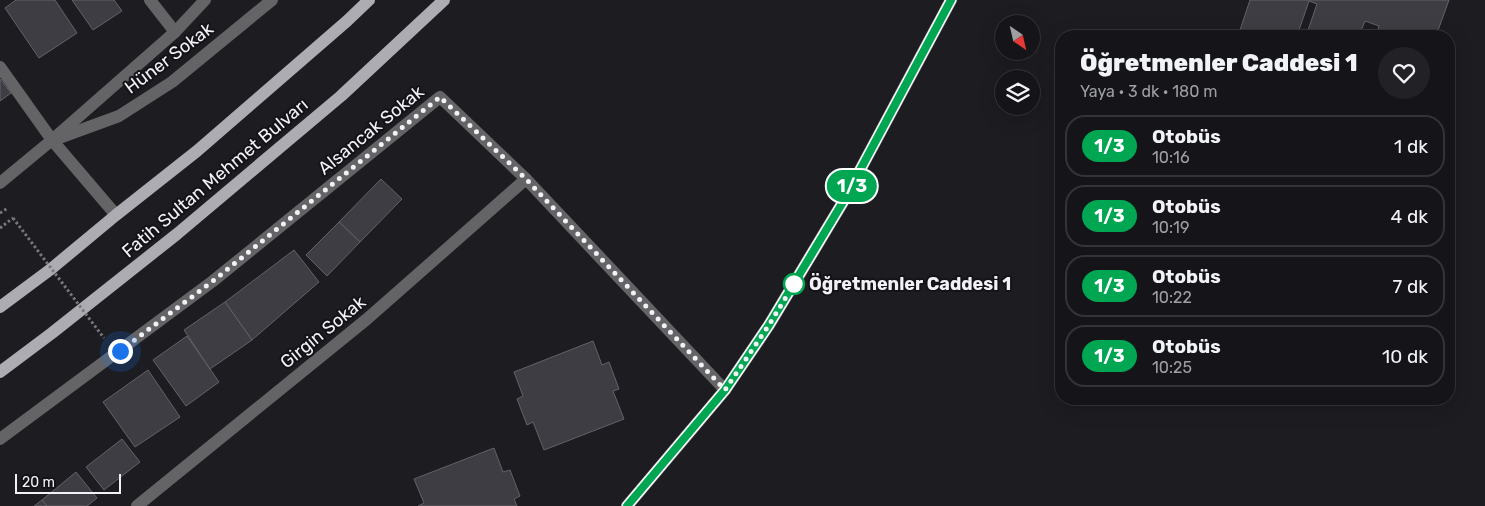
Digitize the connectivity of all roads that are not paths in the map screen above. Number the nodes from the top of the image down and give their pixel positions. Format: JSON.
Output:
{"nodes":[{"id":1,"x":150,"y":0,"type":"edge"},
{"id":2,"x":205,"y":0,"type":"edge"},
{"id":3,"x":272,"y":0,"type":"edge"},
{"id":4,"x":369,"y":0,"type":"edge"},
{"id":5,"x":444,"y":0,"type":"edge"},
{"id":6,"x":951,"y":0,"type":"edge"},
{"id":7,"x":175,"y":32,"type":"junction"},
{"id":8,"x":0,"y":67,"type":"edge"},
{"id":9,"x":52,"y":140,"type":"junction"},
{"id":10,"x":526,"y":179,"type":"junction"},
{"id":11,"x":0,"y":183,"type":"edge"},
{"id":12,"x":116,"y":215,"type":"junction"},
{"id":13,"x":0,"y":307,"type":"edge"},
{"id":14,"x":0,"y":372,"type":"edge"},
{"id":15,"x":725,"y":390,"type":"junction"},
{"id":16,"x":0,"y":438,"type":"edge"},
{"id":17,"x":137,"y":506,"type":"edge"},
{"id":18,"x":627,"y":506,"type":"edge"}],
"edges":[{"from":1,"to":7,"type":"street"},
{"from":2,"to":7,"type":"street"},
{"from":3,"to":9,"type":"street","name":"Hüner Sokak"},
{"from":4,"to":12,"type":"main road","name":"Fatih Sultan Mehmet Bulvarı"},
{"from":5,"to":14,"type":"main road","name":"Fatih Sultan Mehmet Bulvarı"},
{"from":6,"to":15,"type":"main road"},
{"from":7,"to":9,"type":"street"},
{"from":8,"to":9,"type":"street"},
{"from":9,"to":11,"type":"street"},
{"from":9,"to":12,"type":"street"},
{"from":10,"to":15,"type":"street","name":"Alsancak Sokak"},
{"from":10,"to":16,"type":"street","name":"Alsancak Sokak"},
{"from":10,"to":17,"type":"street","name":"Girgin Sokak"},
{"from":12,"to":13,"type":"main road","name":"Fatih Sultan Mehmet Bulvarı"},
{"from":15,"to":18,"type":"main road"}]}
